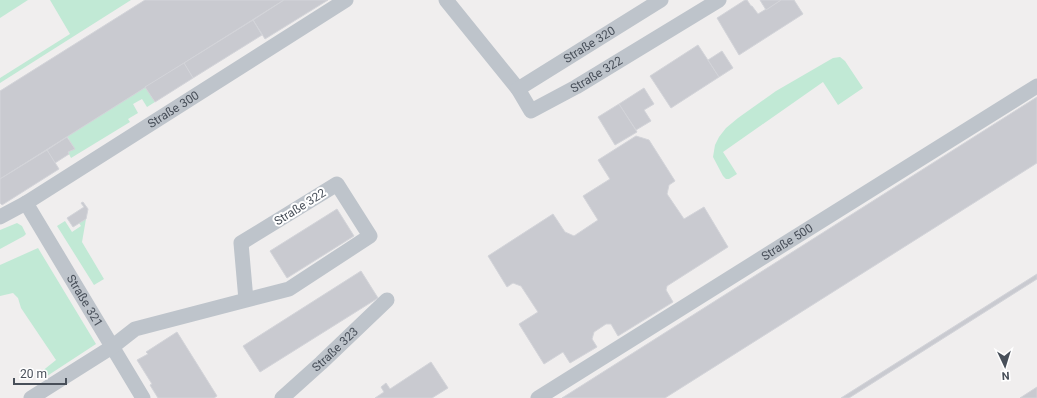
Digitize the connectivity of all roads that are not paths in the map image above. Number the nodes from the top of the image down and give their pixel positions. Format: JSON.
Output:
{"nodes":[{"id":1,"x":346,"y":0,"type":"edge"},
{"id":2,"x":446,"y":0,"type":"edge"},
{"id":3,"x":661,"y":0,"type":"edge"},
{"id":4,"x":719,"y":0,"type":"edge"},
{"id":5,"x":1037,"y":86,"type":"edge"},
{"id":6,"x":518,"y":89,"type":"junction"},
{"id":7,"x":26,"y":203,"type":"junction"},
{"id":8,"x":0,"y":218,"type":"edge"},
{"id":9,"x":246,"y":300,"type":"junction"},
{"id":10,"x":387,"y":300,"type":"dead end"},
{"id":11,"x":112,"y":346,"type":"junction"},
{"id":12,"x":31,"y":398,"type":"edge"},
{"id":13,"x":143,"y":398,"type":"edge"},
{"id":14,"x":282,"y":398,"type":"edge"},
{"id":15,"x":538,"y":398,"type":"edge"}],
"edges":[{"from":1,"to":7,"type":"street","name":"Straße 300"},
{"from":2,"to":6,"type":"street","name":"Straße 322"},
{"from":3,"to":6,"type":"street","name":"Straße 320"},
{"from":4,"to":6,"type":"street","name":"Straße 322"},
{"from":5,"to":15,"type":"street","name":"Straße 500"},
{"from":7,"to":8,"type":"street","name":"Straße 300"},
{"from":7,"to":11,"type":"street","name":"Straße 321"},
{"from":9,"to":9,"type":"street","name":"Straße 322"},
{"from":9,"to":11,"type":"street","name":"Straße 322"},
{"from":10,"to":14,"type":"street","name":"Straße 323"},
{"from":11,"to":12,"type":"street","name":"Straße 322"},
{"from":11,"to":13,"type":"street","name":"Straße 321"}]}
